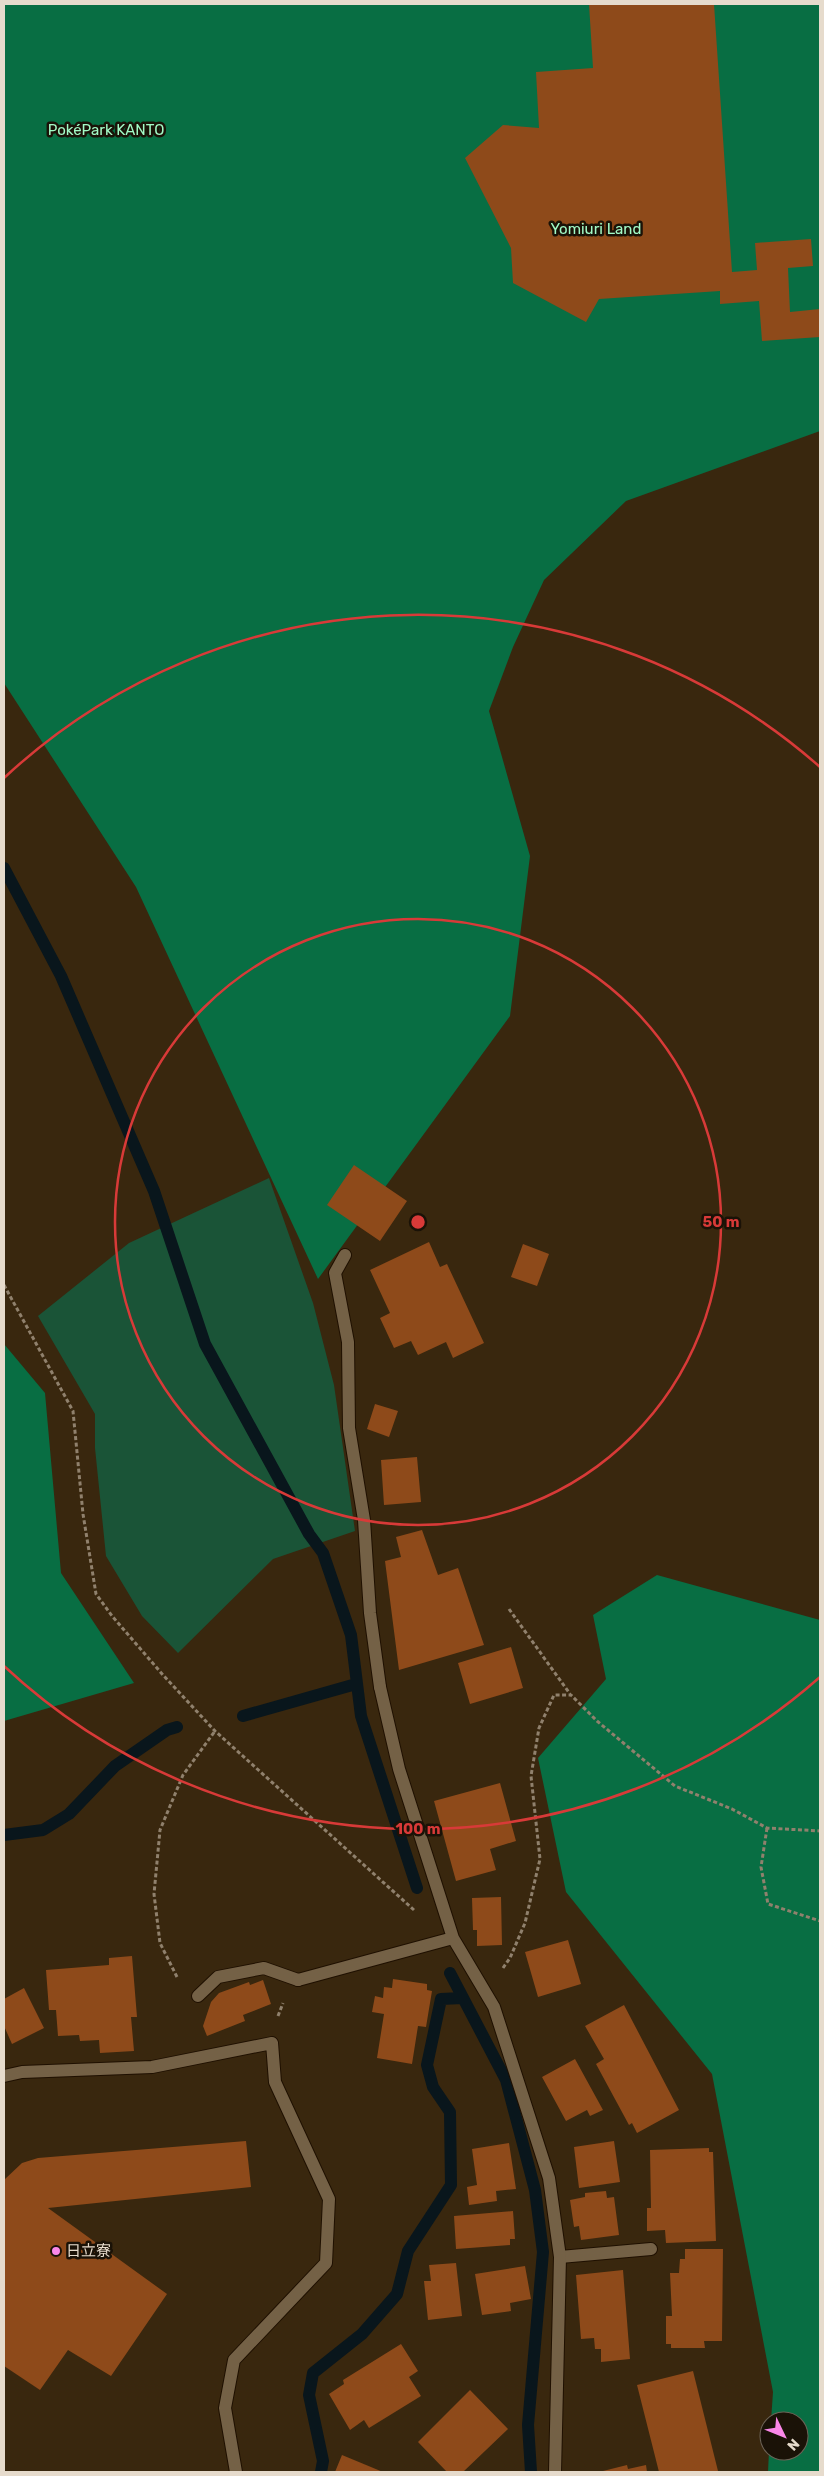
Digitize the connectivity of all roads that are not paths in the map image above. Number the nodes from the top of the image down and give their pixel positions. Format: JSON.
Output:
{"nodes":[{"id":1,"x":345,"y":1255,"type":"dead end"},
{"id":2,"x":453,"y":1938,"type":"junction"},
{"id":3,"x":198,"y":1996,"type":"road end"},
{"id":4,"x":4,"y":2076,"type":"edge"},
{"id":5,"x":651,"y":2249,"type":"dead end"},
{"id":6,"x":560,"y":2256,"type":"junction"},
{"id":7,"x":236,"y":2472,"type":"edge"},
{"id":8,"x":555,"y":2472,"type":"edge"}],
"edges":[{"from":1,"to":2,"type":"street"},
{"from":2,"to":3,"type":"street"},
{"from":2,"to":6,"type":"street"},
{"from":4,"to":7,"type":"street"},
{"from":5,"to":6,"type":"street"},
{"from":6,"to":8,"type":"street"}]}
